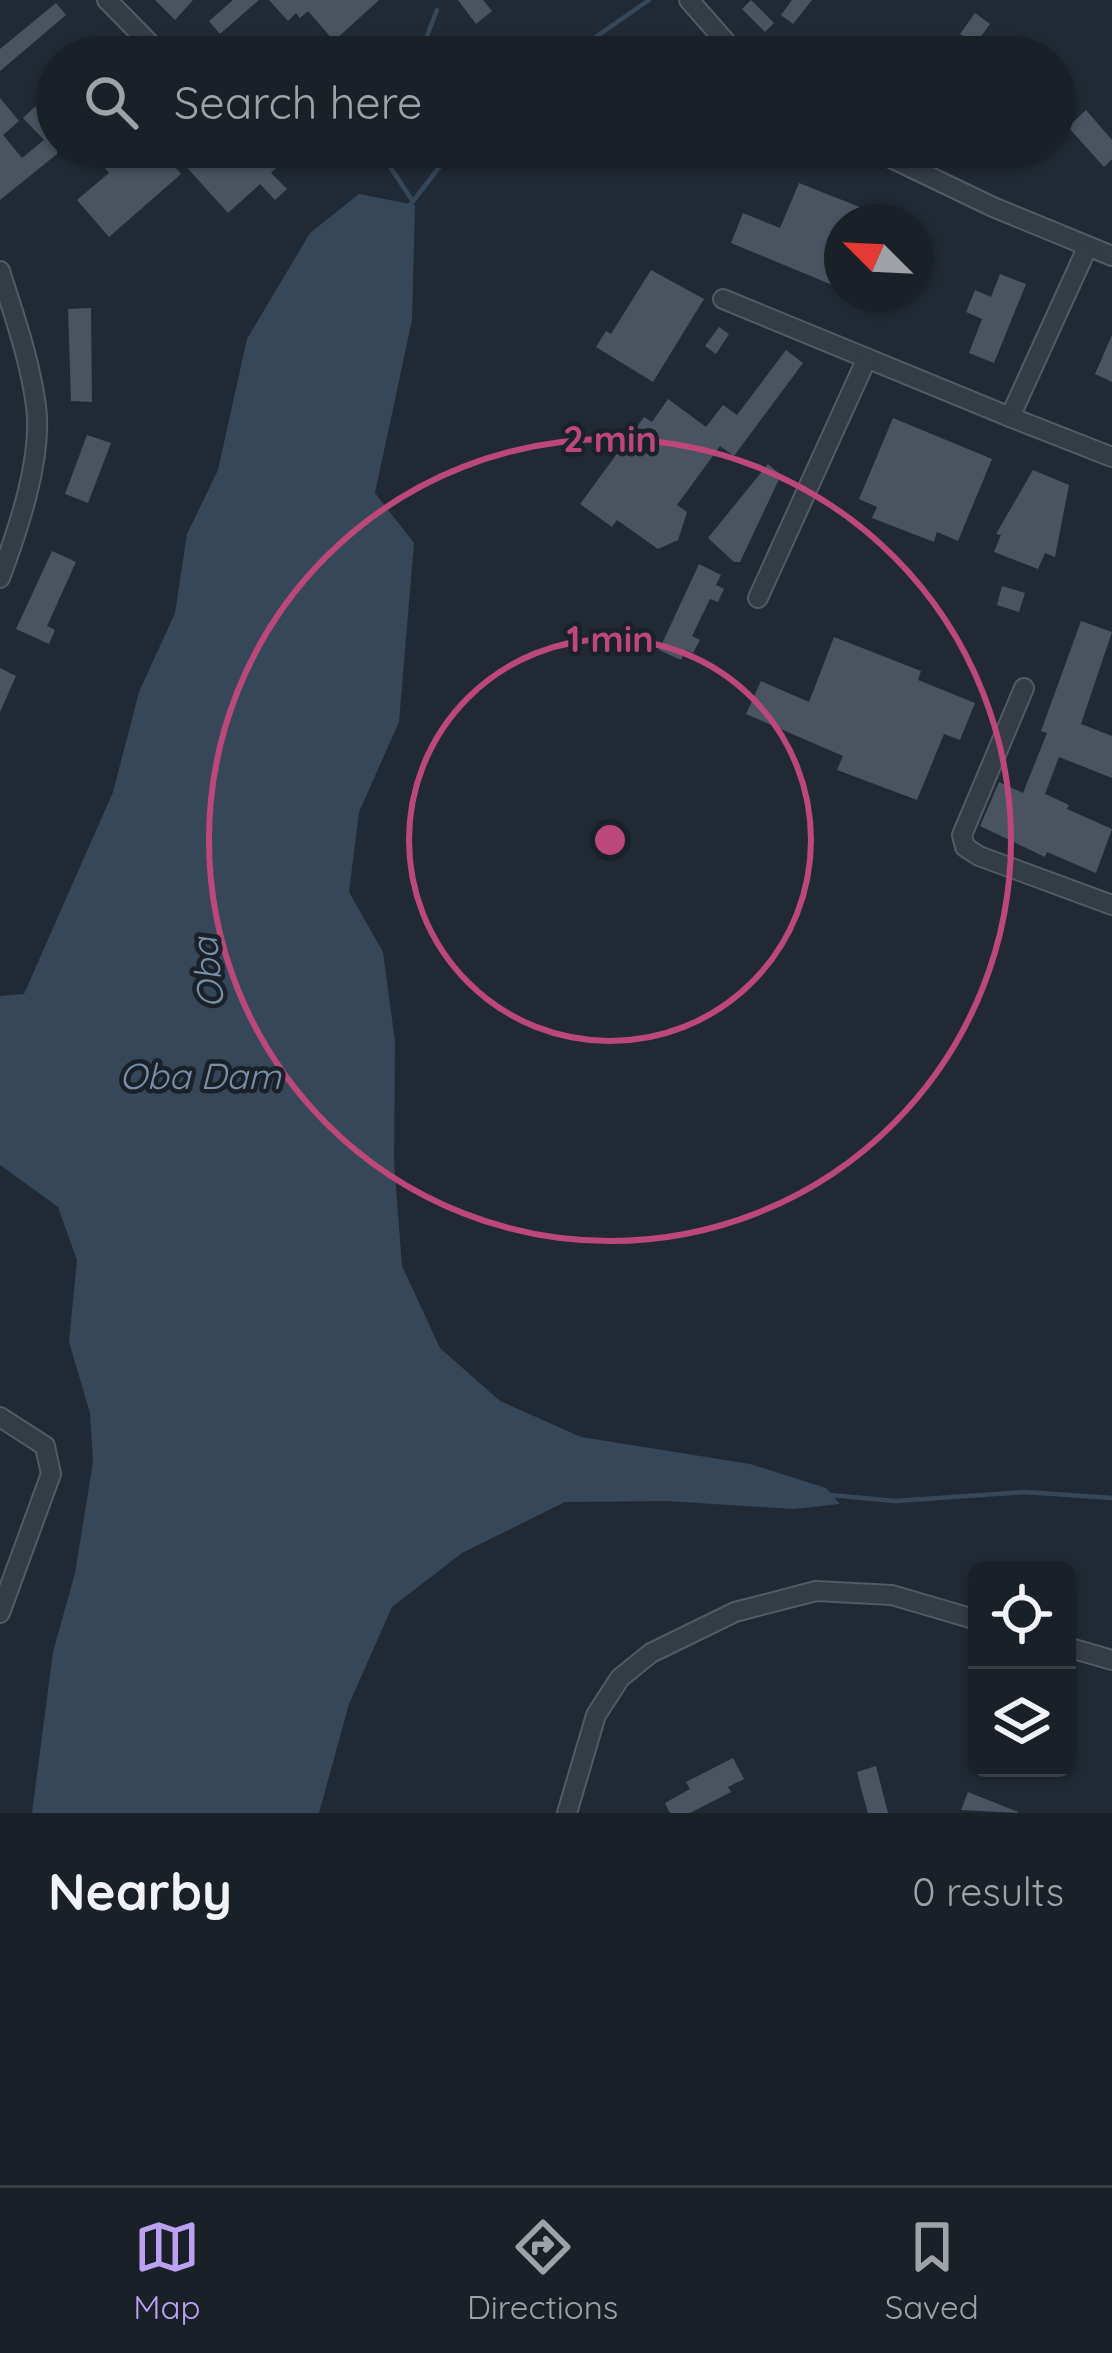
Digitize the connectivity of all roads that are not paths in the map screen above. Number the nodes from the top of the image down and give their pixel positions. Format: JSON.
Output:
{"nodes":[{"id":1,"x":107,"y":0,"type":"edge"},
{"id":2,"x":692,"y":3,"type":"edge"},
{"id":3,"x":142,"y":36,"type":"edge"},
{"id":4,"x":721,"y":36,"type":"edge"},
{"id":5,"x":915,"y":168,"type":"edge"},
{"id":6,"x":1088,"y":246,"type":"junction"},
{"id":7,"x":1112,"y":256,"type":"edge"},
{"id":8,"x":0,"y":271,"type":"edge"},
{"id":9,"x":723,"y":299,"type":"dead end"},
{"id":10,"x":867,"y":358,"type":"junction"},
{"id":11,"x":1010,"y":417,"type":"junction"},
{"id":12,"x":1112,"y":457,"type":"edge"},
{"id":13,"x":0,"y":578,"type":"edge"},
{"id":14,"x":758,"y":598,"type":"dead end"},
{"id":15,"x":1024,"y":688,"type":"dead end"},
{"id":16,"x":1112,"y":905,"type":"edge"},
{"id":17,"x":0,"y":1417,"type":"edge"},
{"id":18,"x":0,"y":1613,"type":"edge"},
{"id":19,"x":968,"y":1617,"type":"edge"},
{"id":20,"x":1076,"y":1650,"type":"edge"},
{"id":21,"x":1112,"y":1660,"type":"edge"},
{"id":22,"x":567,"y":1813,"type":"edge"}],
"edges":[{"from":1,"to":3,"type":"street"},
{"from":2,"to":4,"type":"street"},
{"from":5,"to":6,"type":"street"},
{"from":6,"to":7,"type":"street"},
{"from":6,"to":11,"type":"street"},
{"from":8,"to":13,"type":"street"},
{"from":9,"to":10,"type":"street"},
{"from":10,"to":11,"type":"street"},
{"from":10,"to":14,"type":"street"},
{"from":11,"to":12,"type":"street"},
{"from":15,"to":16,"type":"street"},
{"from":17,"to":18,"type":"street"},
{"from":19,"to":22,"type":"street"},
{"from":20,"to":21,"type":"street"}]}
